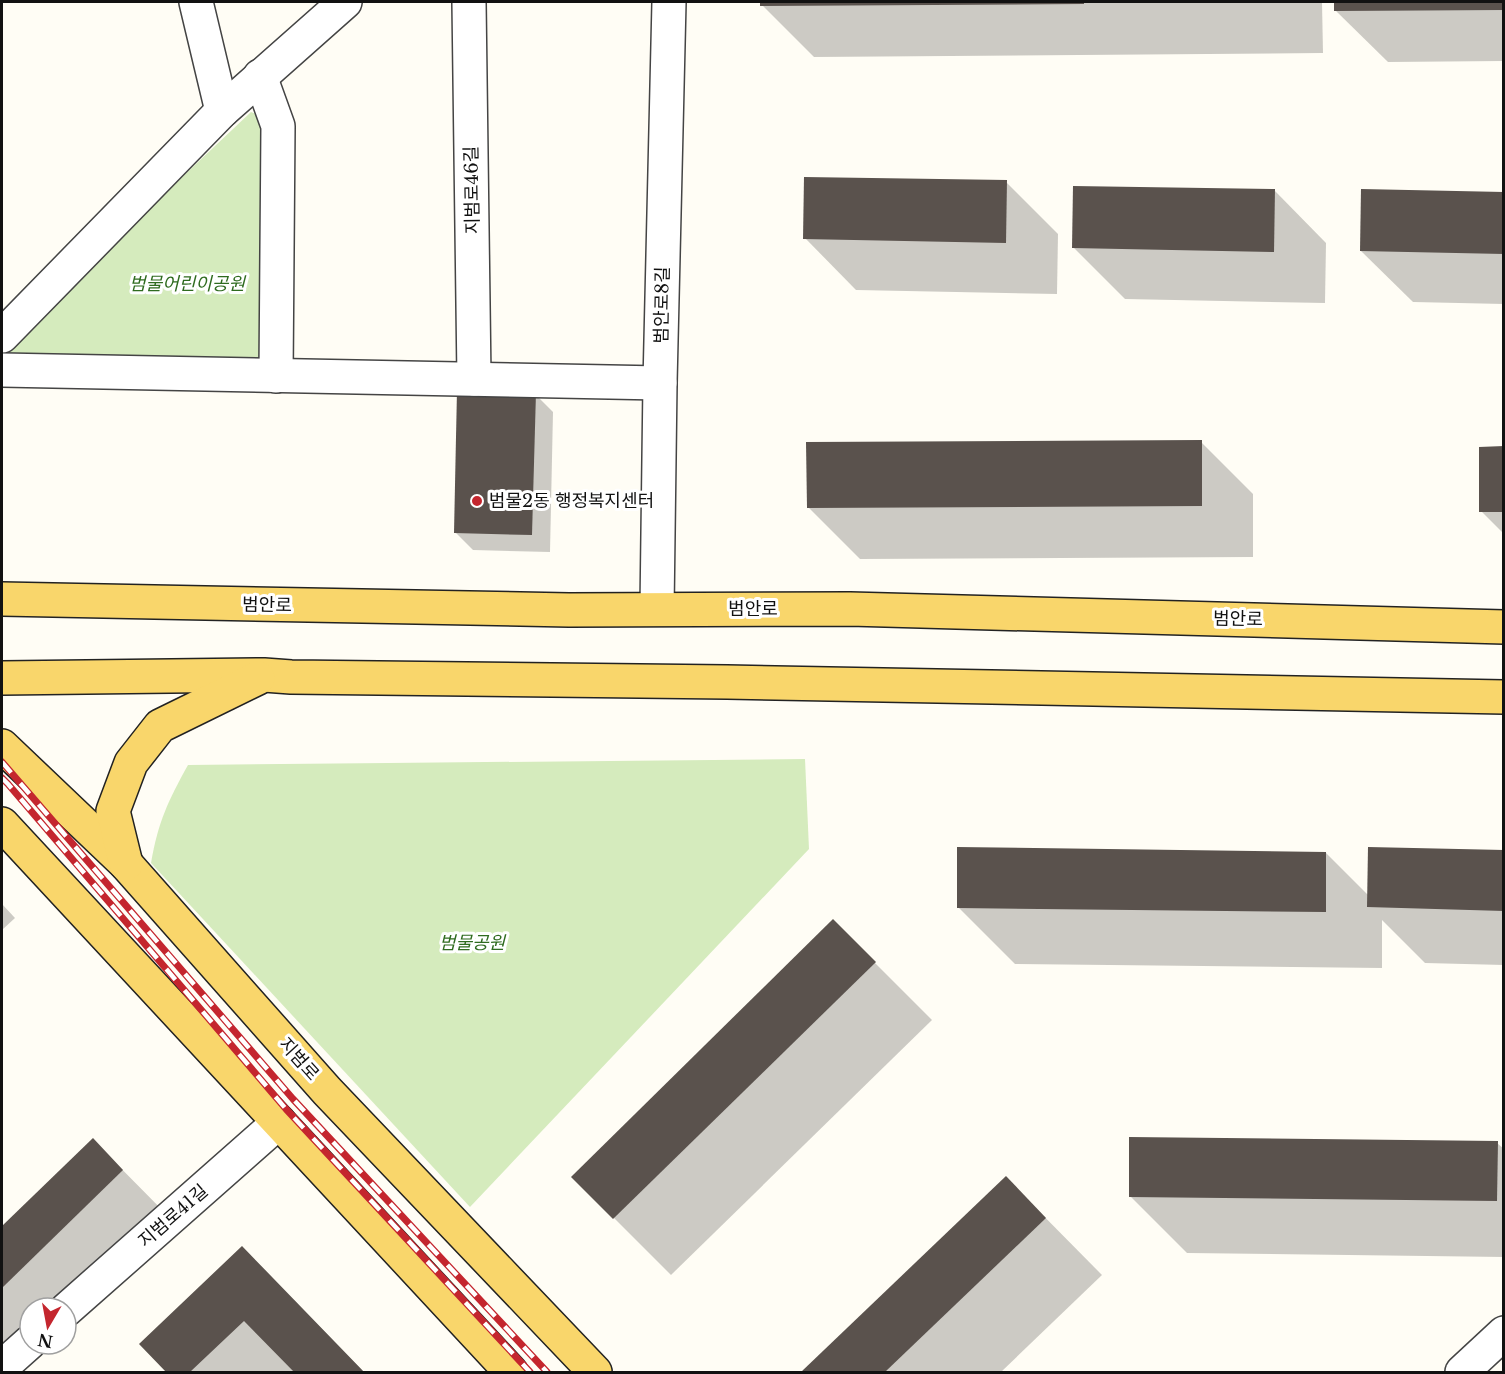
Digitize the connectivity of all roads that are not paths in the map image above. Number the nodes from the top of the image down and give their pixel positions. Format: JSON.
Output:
{"nodes":[{"id":1,"x":196,"y":2,"type":"edge"},
{"id":2,"x":345,"y":2,"type":"edge"},
{"id":3,"x":469,"y":2,"type":"edge"},
{"id":4,"x":669,"y":2,"type":"edge"},
{"id":5,"x":260,"y":76,"type":"junction"},
{"id":6,"x":222,"y":111,"type":"junction"},
{"id":7,"x":2,"y":336,"type":"edge"},
{"id":8,"x":2,"y":370,"type":"edge"},
{"id":9,"x":276,"y":376,"type":"junction"},
{"id":10,"x":474,"y":380,"type":"junction"},
{"id":11,"x":660,"y":383,"type":"junction"},
{"id":12,"x":2,"y":599,"type":"edge"},
{"id":13,"x":657,"y":609,"type":"junction"},
{"id":14,"x":1503,"y":627,"type":"edge"},
{"id":15,"x":264,"y":675,"type":"junction"},
{"id":16,"x":2,"y":678,"type":"edge"},
{"id":17,"x":1503,"y":697,"type":"edge"},
{"id":18,"x":2,"y":746,"type":"edge"},
{"id":19,"x":2,"y":824,"type":"edge"},
{"id":20,"x":126,"y":864,"type":"junction"},
{"id":21,"x":279,"y":1122,"type":"junction"},
{"id":22,"x":78,"y":1299,"type":"edge"},
{"id":23,"x":1503,"y":1333,"type":"edge"},
{"id":24,"x":18,"y":1353,"type":"edge"},
{"id":25,"x":2,"y":1367,"type":"edge"},
{"id":26,"x":511,"y":1372,"type":"edge"},
{"id":27,"x":595,"y":1372,"type":"edge"},
{"id":28,"x":1462,"y":1372,"type":"edge"}],
"edges":[{"from":1,"to":6,"type":"street"},
{"from":2,"to":5,"type":"street"},
{"from":3,"to":10,"type":"street","name":"지범로46길"},
{"from":4,"to":11,"type":"street","name":"범안로8길"},
{"from":5,"to":6,"type":"street"},
{"from":5,"to":9,"type":"street"},
{"from":6,"to":7,"type":"street"},
{"from":8,"to":9,"type":"street"},
{"from":9,"to":10,"type":"street"},
{"from":10,"to":11,"type":"street"},
{"from":11,"to":13,"type":"street","name":"범안로8길"},
{"from":12,"to":13,"type":"main road","name":"범안로"},
{"from":13,"to":14,"type":"main road","name":"범안로"},
{"from":15,"to":16,"type":"main road"},
{"from":15,"to":17,"type":"main road"},
{"from":15,"to":20,"type":"main road"},
{"from":18,"to":20,"type":"main road","name":"지범로"},
{"from":19,"to":21,"type":"main road"},
{"from":20,"to":27,"type":"main road","name":"지범로"},
{"from":21,"to":22,"type":"street","name":"지범로41길"},
{"from":21,"to":26,"type":"main road"},
{"from":23,"to":28,"type":"street"},
{"from":24,"to":25,"type":"street"}]}
